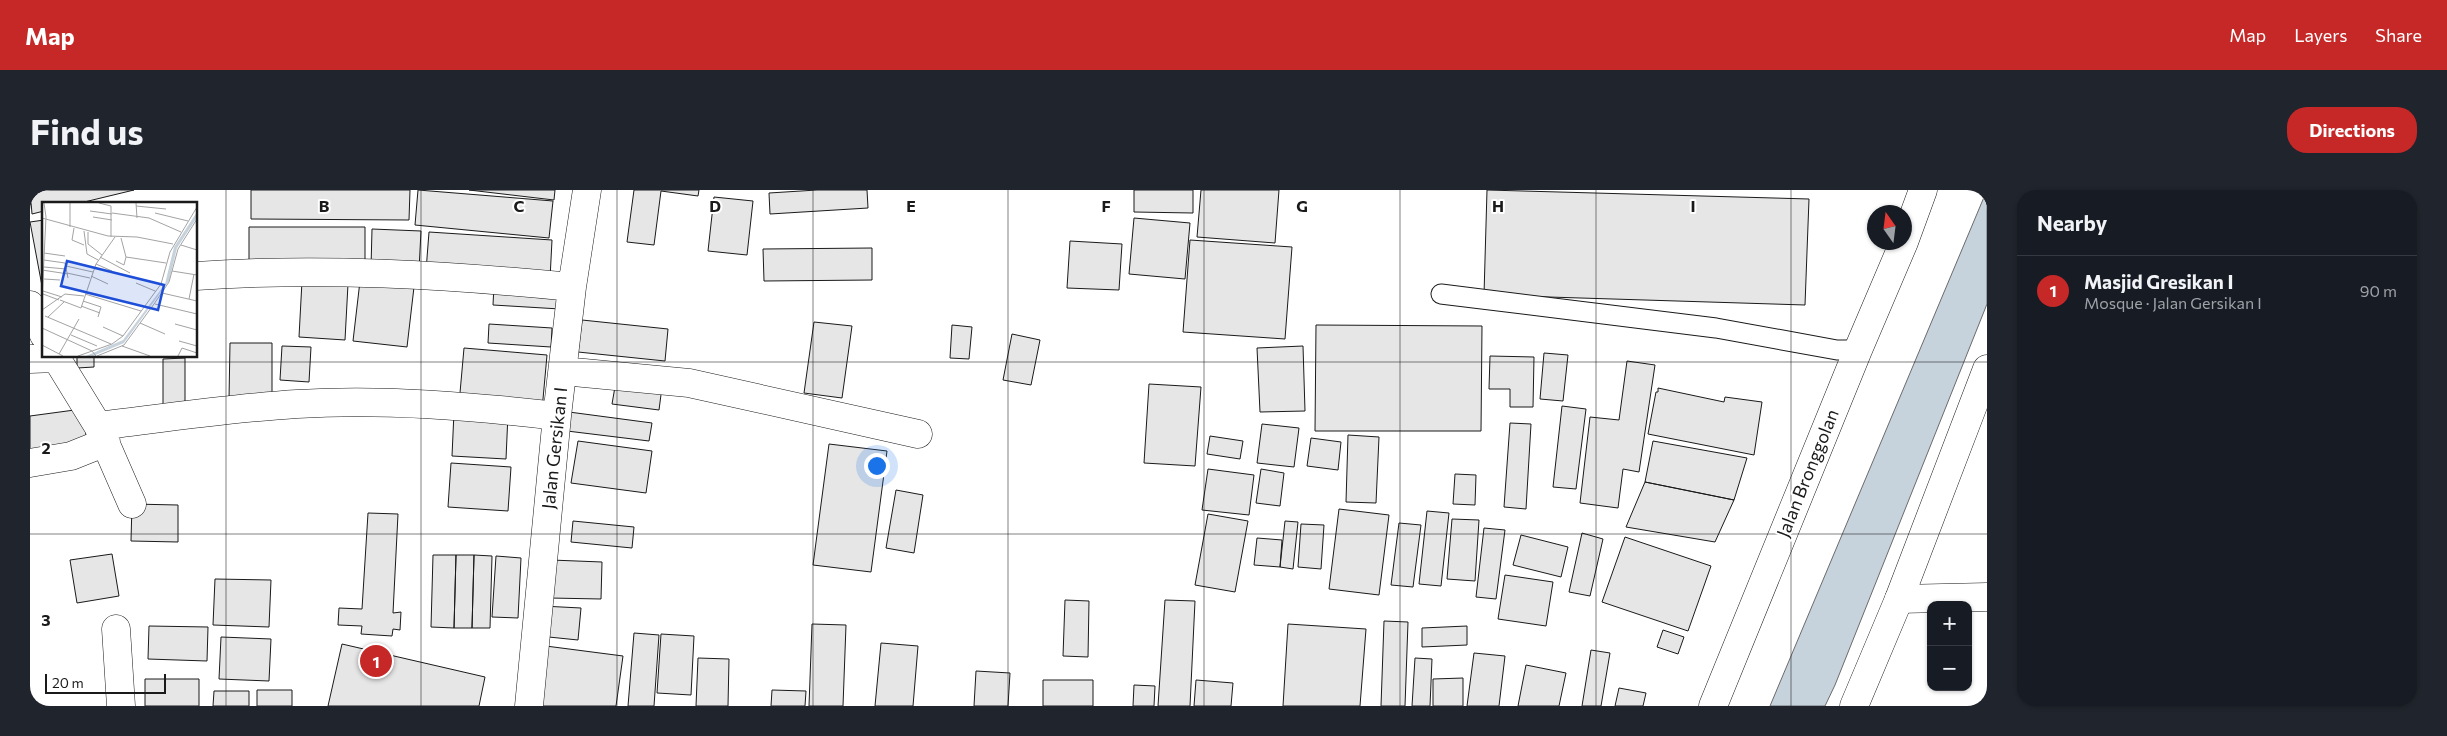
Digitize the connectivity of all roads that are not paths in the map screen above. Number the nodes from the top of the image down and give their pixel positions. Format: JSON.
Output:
{"nodes":[{"id":1,"x":587,"y":190,"type":"edge"},
{"id":2,"x":1923,"y":190,"type":"edge"},
{"id":3,"x":1912,"y":220,"type":"edge"},
{"id":4,"x":1901,"y":250,"type":"edge"},
{"id":5,"x":198,"y":276,"type":"edge"},
{"id":6,"x":572,"y":287,"type":"junction"},
{"id":7,"x":1441,"y":294,"type":"dead end"},
{"id":8,"x":42,"y":299,"type":"edge"},
{"id":9,"x":30,"y":303,"type":"edge"},
{"id":10,"x":42,"y":340,"type":"edge"},
{"id":11,"x":1858,"y":350,"type":"junction"},
{"id":12,"x":50,"y":358,"type":"edge"},
{"id":13,"x":1987,"y":370,"type":"edge"},
{"id":14,"x":563,"y":371,"type":"junction"},
{"id":15,"x":557,"y":416,"type":"junction"},
{"id":16,"x":102,"y":434,"type":"junction"},
{"id":17,"x":918,"y":434,"type":"dead end"},
{"id":18,"x":30,"y":463,"type":"edge"},
{"id":19,"x":132,"y":504,"type":"dead end"},
{"id":20,"x":1987,"y":598,"type":"edge"},
{"id":21,"x":1899,"y":599,"type":"junction"},
{"id":22,"x":116,"y":629,"type":"dead end"},
{"id":23,"x":121,"y":706,"type":"edge"},
{"id":24,"x":529,"y":706,"type":"edge"},
{"id":25,"x":1713,"y":706,"type":"edge"},
{"id":26,"x":1854,"y":706,"type":"edge"}],
"edges":[{"from":1,"to":6,"type":"street","name":"Jalan Gersikan I"},
{"from":2,"to":3,"type":"street","name":"Jalan Bronggolan"},
{"from":4,"to":11,"type":"street","name":"Jalan Bronggolan"},
{"from":5,"to":6,"type":"street"},
{"from":6,"to":14,"type":"street","name":"Jalan Gersikan I"},
{"from":7,"to":11,"type":"lane"},
{"from":8,"to":9,"type":"street"},
{"from":9,"to":10,"type":"street"},
{"from":11,"to":25,"type":"street","name":"Jalan Bronggolan"},
{"from":12,"to":16,"type":"street"},
{"from":13,"to":21,"type":"street"},
{"from":14,"to":15,"type":"street","name":"Jalan Gersikan I"},
{"from":14,"to":17,"type":"street"},
{"from":15,"to":16,"type":"street"},
{"from":15,"to":24,"type":"street","name":"Jalan Gersikan I"},
{"from":16,"to":18,"type":"street"},
{"from":16,"to":19,"type":"street"},
{"from":20,"to":21,"type":"street"},
{"from":21,"to":26,"type":"street"},
{"from":22,"to":23,"type":"street"}]}
